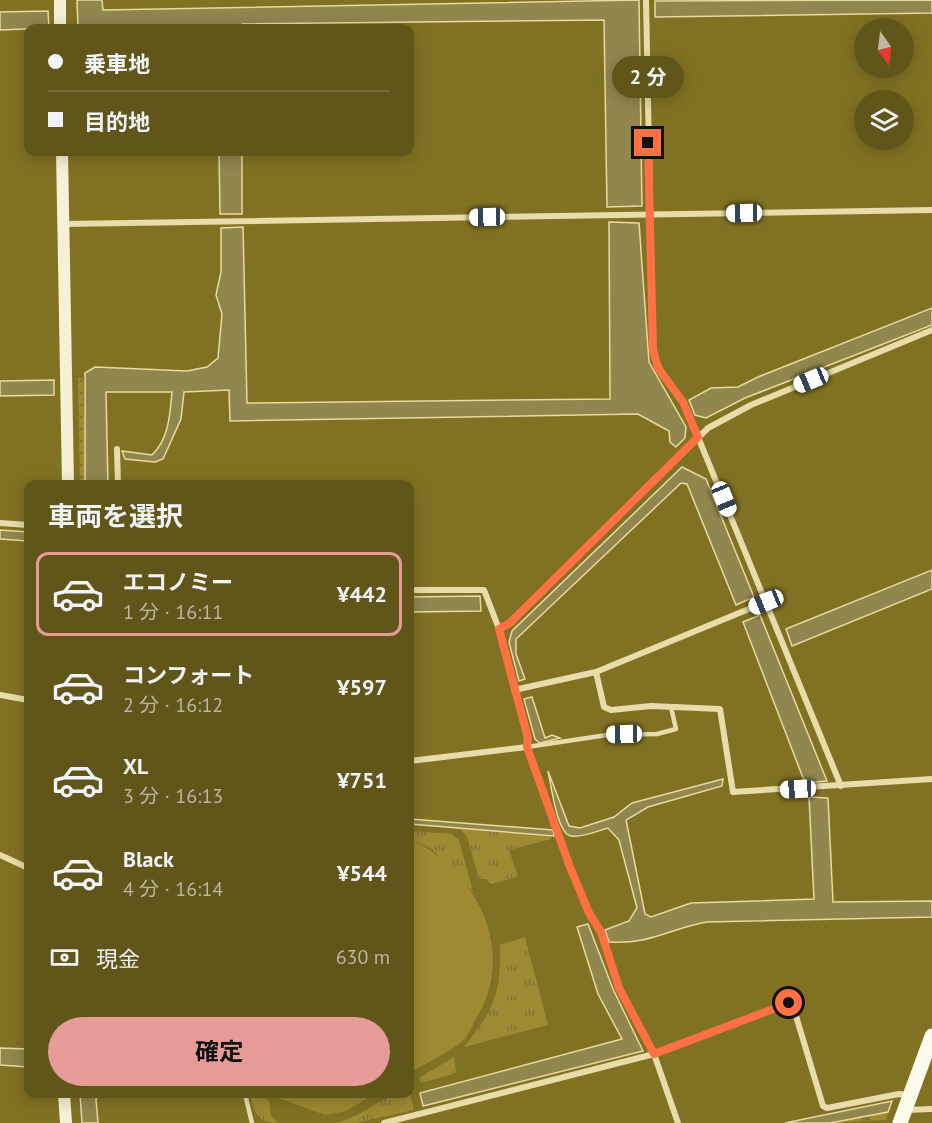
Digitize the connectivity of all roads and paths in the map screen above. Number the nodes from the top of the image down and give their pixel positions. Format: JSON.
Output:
{"nodes":[{"id":1,"x":60,"y":0,"type":"edge"},
{"id":2,"x":646,"y":0,"type":"edge"},
{"id":3,"x":60,"y":24,"type":"edge"},
{"id":4,"x":62,"y":156,"type":"edge"},
{"id":5,"x":932,"y":210,"type":"edge"},
{"id":6,"x":650,"y":215,"type":"junction"},
{"id":7,"x":63,"y":224,"type":"junction"},
{"id":8,"x":932,"y":330,"type":"edge"},
{"id":9,"x":698,"y":437,"type":"junction"},
{"id":10,"x":117,"y":448,"type":"dead end"},
{"id":11,"x":68,"y":480,"type":"edge"},
{"id":12,"x":118,"y":480,"type":"edge"},
{"id":13,"x":0,"y":523,"type":"edge"},
{"id":14,"x":24,"y":525,"type":"edge"},
{"id":15,"x":414,"y":590,"type":"edge"},
{"id":16,"x":766,"y":602,"type":"junction"},
{"id":17,"x":499,"y":629,"type":"junction"},
{"id":18,"x":596,"y":672,"type":"junction"},
{"id":19,"x":514,"y":690,"type":"junction"},
{"id":20,"x":0,"y":694,"type":"edge"},
{"id":21,"x":24,"y":699,"type":"edge"},
{"id":22,"x":671,"y":706,"type":"junction"},
{"id":23,"x":527,"y":747,"type":"junction"},
{"id":24,"x":414,"y":760,"type":"edge"},
{"id":25,"x":932,"y":779,"type":"edge"},
{"id":26,"x":841,"y":786,"type":"junction"},
{"id":27,"x":0,"y":855,"type":"edge"},
{"id":28,"x":24,"y":866,"type":"edge"},
{"id":29,"x":932,"y":1036,"type":"edge"},
{"id":30,"x":654,"y":1054,"type":"junction"},
{"id":31,"x":910,"y":1095,"type":"junction"},
{"id":32,"x":64,"y":1098,"type":"edge"},
{"id":33,"x":246,"y":1098,"type":"edge"},
{"id":34,"x":932,"y":1109,"type":"edge"},
{"id":35,"x":902,"y":1117,"type":"edge"},
{"id":36,"x":420,"y":1119,"type":"edge"},
{"id":37,"x":66,"y":1123,"type":"edge"},
{"id":38,"x":252,"y":1123,"type":"edge"},
{"id":39,"x":384,"y":1123,"type":"edge"},
{"id":40,"x":678,"y":1123,"type":"edge"}],
"edges":[{"from":1,"to":3,"type":"street"},
{"from":2,"to":6,"type":"street"},
{"from":4,"to":7,"type":"street"},
{"from":5,"to":6,"type":"street"},
{"from":6,"to":7,"type":"street"},
{"from":6,"to":9,"type":"street"},
{"from":7,"to":11,"type":"street"},
{"from":8,"to":9,"type":"street"},
{"from":9,"to":16,"type":"street"},
{"from":9,"to":17,"type":"street"},
{"from":10,"to":12,"type":"street"},
{"from":13,"to":14,"type":"street"},
{"from":15,"to":17,"type":"street"},
{"from":16,"to":18,"type":"street"},
{"from":16,"to":26,"type":"street"},
{"from":17,"to":19,"type":"street"},
{"from":18,"to":19,"type":"street"},
{"from":18,"to":22,"type":"street"},
{"from":19,"to":23,"type":"street"},
{"from":20,"to":21,"type":"street"},
{"from":22,"to":23,"type":"lane"},
{"from":22,"to":26,"type":"street"},
{"from":23,"to":24,"type":"street"},
{"from":23,"to":30,"type":"street"},
{"from":25,"to":26,"type":"street"},
{"from":27,"to":28,"type":"street"},
{"from":29,"to":31,"type":"main road"},
{"from":30,"to":31,"type":"street"},
{"from":30,"to":36,"type":"street"},
{"from":30,"to":40,"type":"street"},
{"from":31,"to":35,"type":"main road"},
{"from":32,"to":37,"type":"street"},
{"from":33,"to":38,"type":"lane"},
{"from":34,"to":35,"type":"street"},
{"from":36,"to":39,"type":"street"}]}
